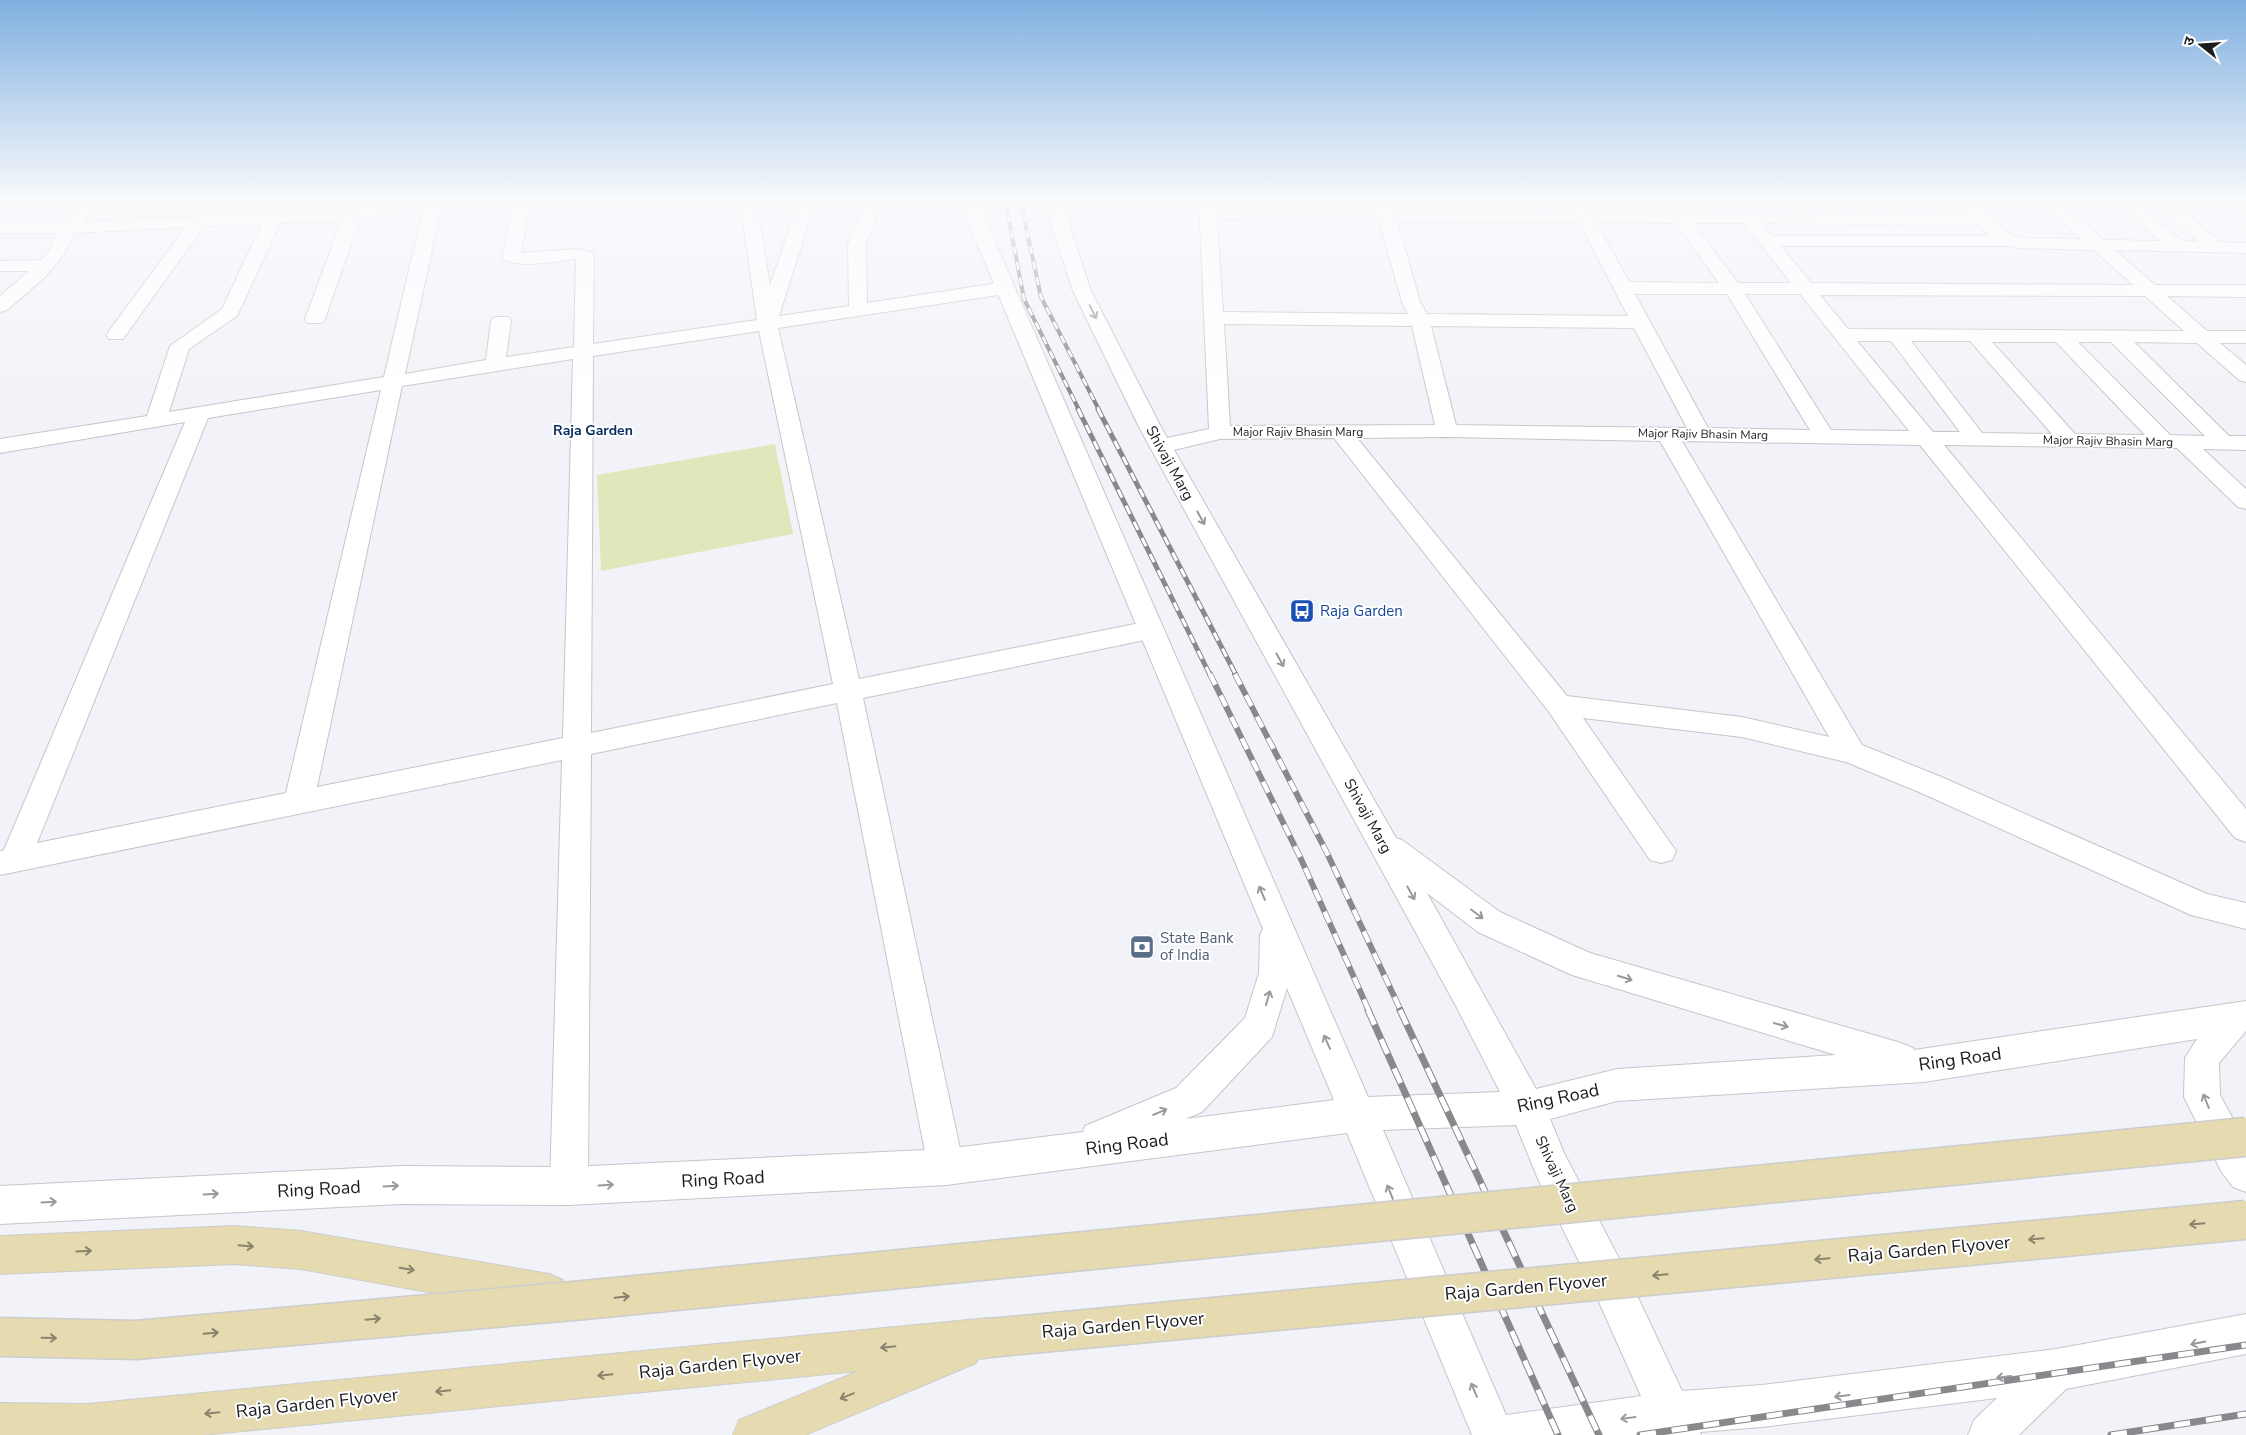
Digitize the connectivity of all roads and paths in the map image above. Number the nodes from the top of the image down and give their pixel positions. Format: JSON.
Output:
{"nodes":[{"id":1,"x":46,"y":266,"type":"edge"},
{"id":2,"x":166,"y":266,"type":"edge"},
{"id":3,"x":251,"y":266,"type":"edge"},
{"id":4,"x":335,"y":266,"type":"edge"},
{"id":5,"x":419,"y":266,"type":"edge"},
{"id":6,"x":585,"y":266,"type":"edge"},
{"id":7,"x":758,"y":266,"type":"edge"},
{"id":8,"x":786,"y":266,"type":"edge"},
{"id":9,"x":857,"y":266,"type":"edge"},
{"id":10,"x":996,"y":266,"type":"edge"},
{"id":11,"x":1074,"y":266,"type":"edge"},
{"id":12,"x":1211,"y":266,"type":"edge"},
{"id":13,"x":1401,"y":266,"type":"edge"},
{"id":14,"x":1611,"y":266,"type":"edge"},
{"id":15,"x":1716,"y":266,"type":"edge"},
{"id":16,"x":1787,"y":266,"type":"edge"},
{"id":17,"x":2122,"y":266,"type":"edge"},
{"id":18,"x":1005,"y":288,"type":"junction"},
{"id":19,"x":1623,"y":288,"type":"junction"},
{"id":20,"x":1733,"y":289,"type":"junction"},
{"id":21,"x":1806,"y":289,"type":"junction"},
{"id":22,"x":2149,"y":289,"type":"junction"},
{"id":23,"x":2246,"y":291,"type":"edge"},
{"id":24,"x":1411,"y":302,"type":"junction"},
{"id":25,"x":0,"y":306,"type":"edge"},
{"id":26,"x":1213,"y":309,"type":"junction"},
{"id":27,"x":858,"y":310,"type":"junction"},
{"id":28,"x":1636,"y":314,"type":"junction"},
{"id":29,"x":315,"y":319,"type":"dead end"},
{"id":30,"x":1420,"y":320,"type":"junction"},
{"id":31,"x":501,"y":321,"type":"dead end"},
{"id":32,"x":767,"y":324,"type":"junction"},
{"id":33,"x":116,"y":335,"type":"dead end"},
{"id":34,"x":1842,"y":335,"type":"junction"},
{"id":35,"x":1896,"y":335,"type":"junction"},
{"id":36,"x":1977,"y":337,"type":"junction"},
{"id":37,"x":2062,"y":337,"type":"junction"},
{"id":38,"x":2117,"y":337,"type":"junction"},
{"id":39,"x":2203,"y":337,"type":"junction"},
{"id":40,"x":2246,"y":337,"type":"edge"},
{"id":41,"x":582,"y":352,"type":"junction"},
{"id":42,"x":495,"y":365,"type":"junction"},
{"id":43,"x":2246,"y":376,"type":"edge"},
{"id":44,"x":392,"y":382,"type":"junction"},
{"id":45,"x":199,"y":414,"type":"junction"},
{"id":46,"x":156,"y":421,"type":"junction"},
{"id":47,"x":1447,"y":430,"type":"junction"},
{"id":48,"x":1341,"y":432,"type":"junction"},
{"id":49,"x":1220,"y":433,"type":"junction"},
{"id":50,"x":1666,"y":433,"type":"junction"},
{"id":51,"x":1700,"y":433,"type":"junction"},
{"id":52,"x":1824,"y":436,"type":"junction"},
{"id":53,"x":1928,"y":438,"type":"junction"},
{"id":54,"x":1976,"y":439,"type":"junction"},
{"id":55,"x":2070,"y":441,"type":"junction"},
{"id":56,"x":2173,"y":442,"type":"junction"},
{"id":57,"x":2223,"y":442,"type":"junction"},
{"id":58,"x":2246,"y":443,"type":"edge"},
{"id":59,"x":0,"y":446,"type":"edge"},
{"id":60,"x":1161,"y":446,"type":"junction"},
{"id":61,"x":2246,"y":502,"type":"edge"},
{"id":62,"x":1150,"y":630,"type":"junction"},
{"id":63,"x":848,"y":690,"type":"junction"},
{"id":64,"x":1559,"y":704,"type":"junction"},
{"id":65,"x":576,"y":745,"type":"junction"},
{"id":66,"x":1852,"y":753,"type":"junction"},
{"id":67,"x":299,"y":802,"type":"junction"},
{"id":68,"x":2246,"y":830,"type":"edge"},
{"id":69,"x":1382,"y":842,"type":"junction"},
{"id":70,"x":1661,"y":851,"type":"dead end"},
{"id":71,"x":8,"y":862,"type":"edge"},
{"id":72,"x":2246,"y":916,"type":"edge"},
{"id":73,"x":1277,"y":928,"type":"junction"},
{"id":74,"x":2242,"y":1016,"type":"edge"},
{"id":75,"x":1924,"y":1066,"type":"junction"},
{"id":76,"x":1527,"y":1108,"type":"junction"},
{"id":77,"x":1359,"y":1114,"type":"junction"},
{"id":78,"x":2246,"y":1137,"type":"edge"},
{"id":79,"x":1067,"y":1152,"type":"junction"},
{"id":80,"x":946,"y":1167,"type":"junction"},
{"id":81,"x":2246,"y":1174,"type":"edge"},
{"id":82,"x":569,"y":1186,"type":"junction"},
{"id":83,"x":0,"y":1205,"type":"edge"},
{"id":84,"x":2246,"y":1220,"type":"edge"},
{"id":85,"x":0,"y":1255,"type":"edge"},
{"id":86,"x":584,"y":1300,"type":"junction"},
{"id":87,"x":2246,"y":1334,"type":"edge"},
{"id":88,"x":0,"y":1337,"type":"edge"},
{"id":89,"x":989,"y":1338,"type":"junction"},
{"id":90,"x":2056,"y":1370,"type":"junction"},
{"id":91,"x":0,"y":1424,"type":"edge"},
{"id":92,"x":1675,"y":1424,"type":"edge"},
{"id":93,"x":754,"y":1435,"type":"edge"},
{"id":94,"x":1493,"y":1435,"type":"edge"},
{"id":95,"x":1510,"y":1435,"type":"edge"},
{"id":96,"x":1989,"y":1435,"type":"edge"}],
"edges":[{"from":1,"to":25,"type":"street"},
{"from":2,"to":33,"type":"street"},
{"from":3,"to":46,"type":"street"},
{"from":4,"to":29,"type":"street"},
{"from":5,"to":44,"type":"street"},
{"from":6,"to":41,"type":"street"},
{"from":7,"to":32,"type":"street"},
{"from":8,"to":32,"type":"street"},
{"from":9,"to":27,"type":"street"},
{"from":10,"to":18,"type":"street"},
{"from":11,"to":60,"type":"street","name":"Shivaji Marg","one_way":true},
{"from":12,"to":26,"type":"street"},
{"from":13,"to":24,"type":"street"},
{"from":14,"to":19,"type":"street"},
{"from":15,"to":20,"type":"street"},
{"from":16,"to":21,"type":"street"},
{"from":17,"to":22,"type":"street"},
{"from":18,"to":27,"type":"street"},
{"from":18,"to":62,"type":"street"},
{"from":19,"to":20,"type":"street"},
{"from":19,"to":28,"type":"street"},
{"from":20,"to":21,"type":"street"},
{"from":20,"to":52,"type":"street"},
{"from":21,"to":22,"type":"street"},
{"from":21,"to":34,"type":"street"},
{"from":22,"to":23,"type":"street"},
{"from":22,"to":39,"type":"street"},
{"from":24,"to":26,"type":"street"},
{"from":24,"to":28,"type":"street"},
{"from":24,"to":30,"type":"street"},
{"from":26,"to":30,"type":"street"},
{"from":26,"to":49,"type":"street"},
{"from":27,"to":32,"type":"street"},
{"from":28,"to":30,"type":"street"},
{"from":28,"to":51,"type":"street"},
{"from":30,"to":47,"type":"street"},
{"from":31,"to":42,"type":"street"},
{"from":32,"to":41,"type":"street"},
{"from":32,"to":63,"type":"street"},
{"from":34,"to":35,"type":"street"},
{"from":34,"to":53,"type":"street"},
{"from":35,"to":36,"type":"street"},
{"from":35,"to":54,"type":"street"},
{"from":36,"to":37,"type":"street"},
{"from":36,"to":55,"type":"street"},
{"from":37,"to":38,"type":"street"},
{"from":37,"to":56,"type":"street"},
{"from":38,"to":39,"type":"street"},
{"from":38,"to":57,"type":"street"},
{"from":39,"to":40,"type":"street"},
{"from":39,"to":43,"type":"street"},
{"from":41,"to":42,"type":"street"},
{"from":41,"to":65,"type":"street"},
{"from":42,"to":44,"type":"street"},
{"from":44,"to":45,"type":"street"},
{"from":44,"to":67,"type":"street"},
{"from":45,"to":46,"type":"street"},
{"from":45,"to":71,"type":"street"},
{"from":46,"to":59,"type":"street"},
{"from":47,"to":48,"type":"street","name":"Major Rajiv Bhasin Marg"},
{"from":47,"to":50,"type":"street","name":"Major Rajiv Bhasin Marg"},
{"from":48,"to":49,"type":"street","name":"Major Rajiv Bhasin Marg"},
{"from":48,"to":64,"type":"street"},
{"from":49,"to":60,"type":"street","name":"Major Rajiv Bhasin Marg"},
{"from":50,"to":51,"type":"street","name":"Major Rajiv Bhasin Marg"},
{"from":50,"to":66,"type":"street"},
{"from":51,"to":52,"type":"street","name":"Major Rajiv Bhasin Marg"},
{"from":52,"to":53,"type":"street","name":"Major Rajiv Bhasin Marg"},
{"from":53,"to":54,"type":"street","name":"Major Rajiv Bhasin Marg"},
{"from":53,"to":68,"type":"street"},
{"from":54,"to":55,"type":"street","name":"Major Rajiv Bhasin Marg"},
{"from":55,"to":56,"type":"street","name":"Major Rajiv Bhasin Marg"},
{"from":56,"to":57,"type":"street","name":"Major Rajiv Bhasin Marg"},
{"from":56,"to":61,"type":"street"},
{"from":57,"to":58,"type":"street","name":"Major Rajiv Bhasin Marg"},
{"from":60,"to":69,"type":"street","name":"Shivaji Marg","one_way":true},
{"from":62,"to":63,"type":"street"},
{"from":73,"to":62,"type":"street","one_way":true},
{"from":63,"to":65,"type":"street"},
{"from":63,"to":80,"type":"street"},
{"from":64,"to":66,"type":"street"},
{"from":64,"to":70,"type":"street"},
{"from":65,"to":67,"type":"street"},
{"from":65,"to":82,"type":"street"},
{"from":66,"to":72,"type":"street"},
{"from":67,"to":71,"type":"street"},
{"from":69,"to":75,"type":"street","one_way":true},
{"from":69,"to":76,"type":"street","name":"Shivaji Marg","one_way":true},
{"from":77,"to":73,"type":"street","one_way":true},
{"from":79,"to":73,"type":"street","one_way":true},
{"from":74,"to":75,"type":"street","name":"Ring Road"},
{"from":81,"to":74,"type":"street","one_way":true},
{"from":75,"to":76,"type":"street","name":"Ring Road"},
{"from":76,"to":77,"type":"street","name":"Ring Road"},
{"from":76,"to":92,"type":"street","name":"Shivaji Marg"},
{"from":77,"to":79,"type":"street","name":"Ring Road"},
{"from":94,"to":77,"type":"street","one_way":true},
{"from":86,"to":78,"type":"main road","one_way":true,"bridge":true},
{"from":79,"to":80,"type":"street","name":"Ring Road"},
{"from":82,"to":80,"type":"street","name":"Ring Road","one_way":true},
{"from":83,"to":82,"type":"street","name":"Ring Road","one_way":true},
{"from":84,"to":89,"type":"main road","name":"Raja Garden Flyover","one_way":true,"bridge":true},
{"from":85,"to":86,"type":"main road","one_way":true,"bridge":true},
{"from":88,"to":86,"type":"main road","one_way":true,"bridge":true},
{"from":87,"to":90,"type":"street","one_way":true},
{"from":89,"to":91,"type":"main road","name":"Raja Garden Flyover","one_way":true},
{"from":89,"to":93,"type":"main road","one_way":true},
{"from":90,"to":92,"type":"street","one_way":true},
{"from":90,"to":96,"type":"street"},
{"from":92,"to":95,"type":"street","one_way":true}]}
